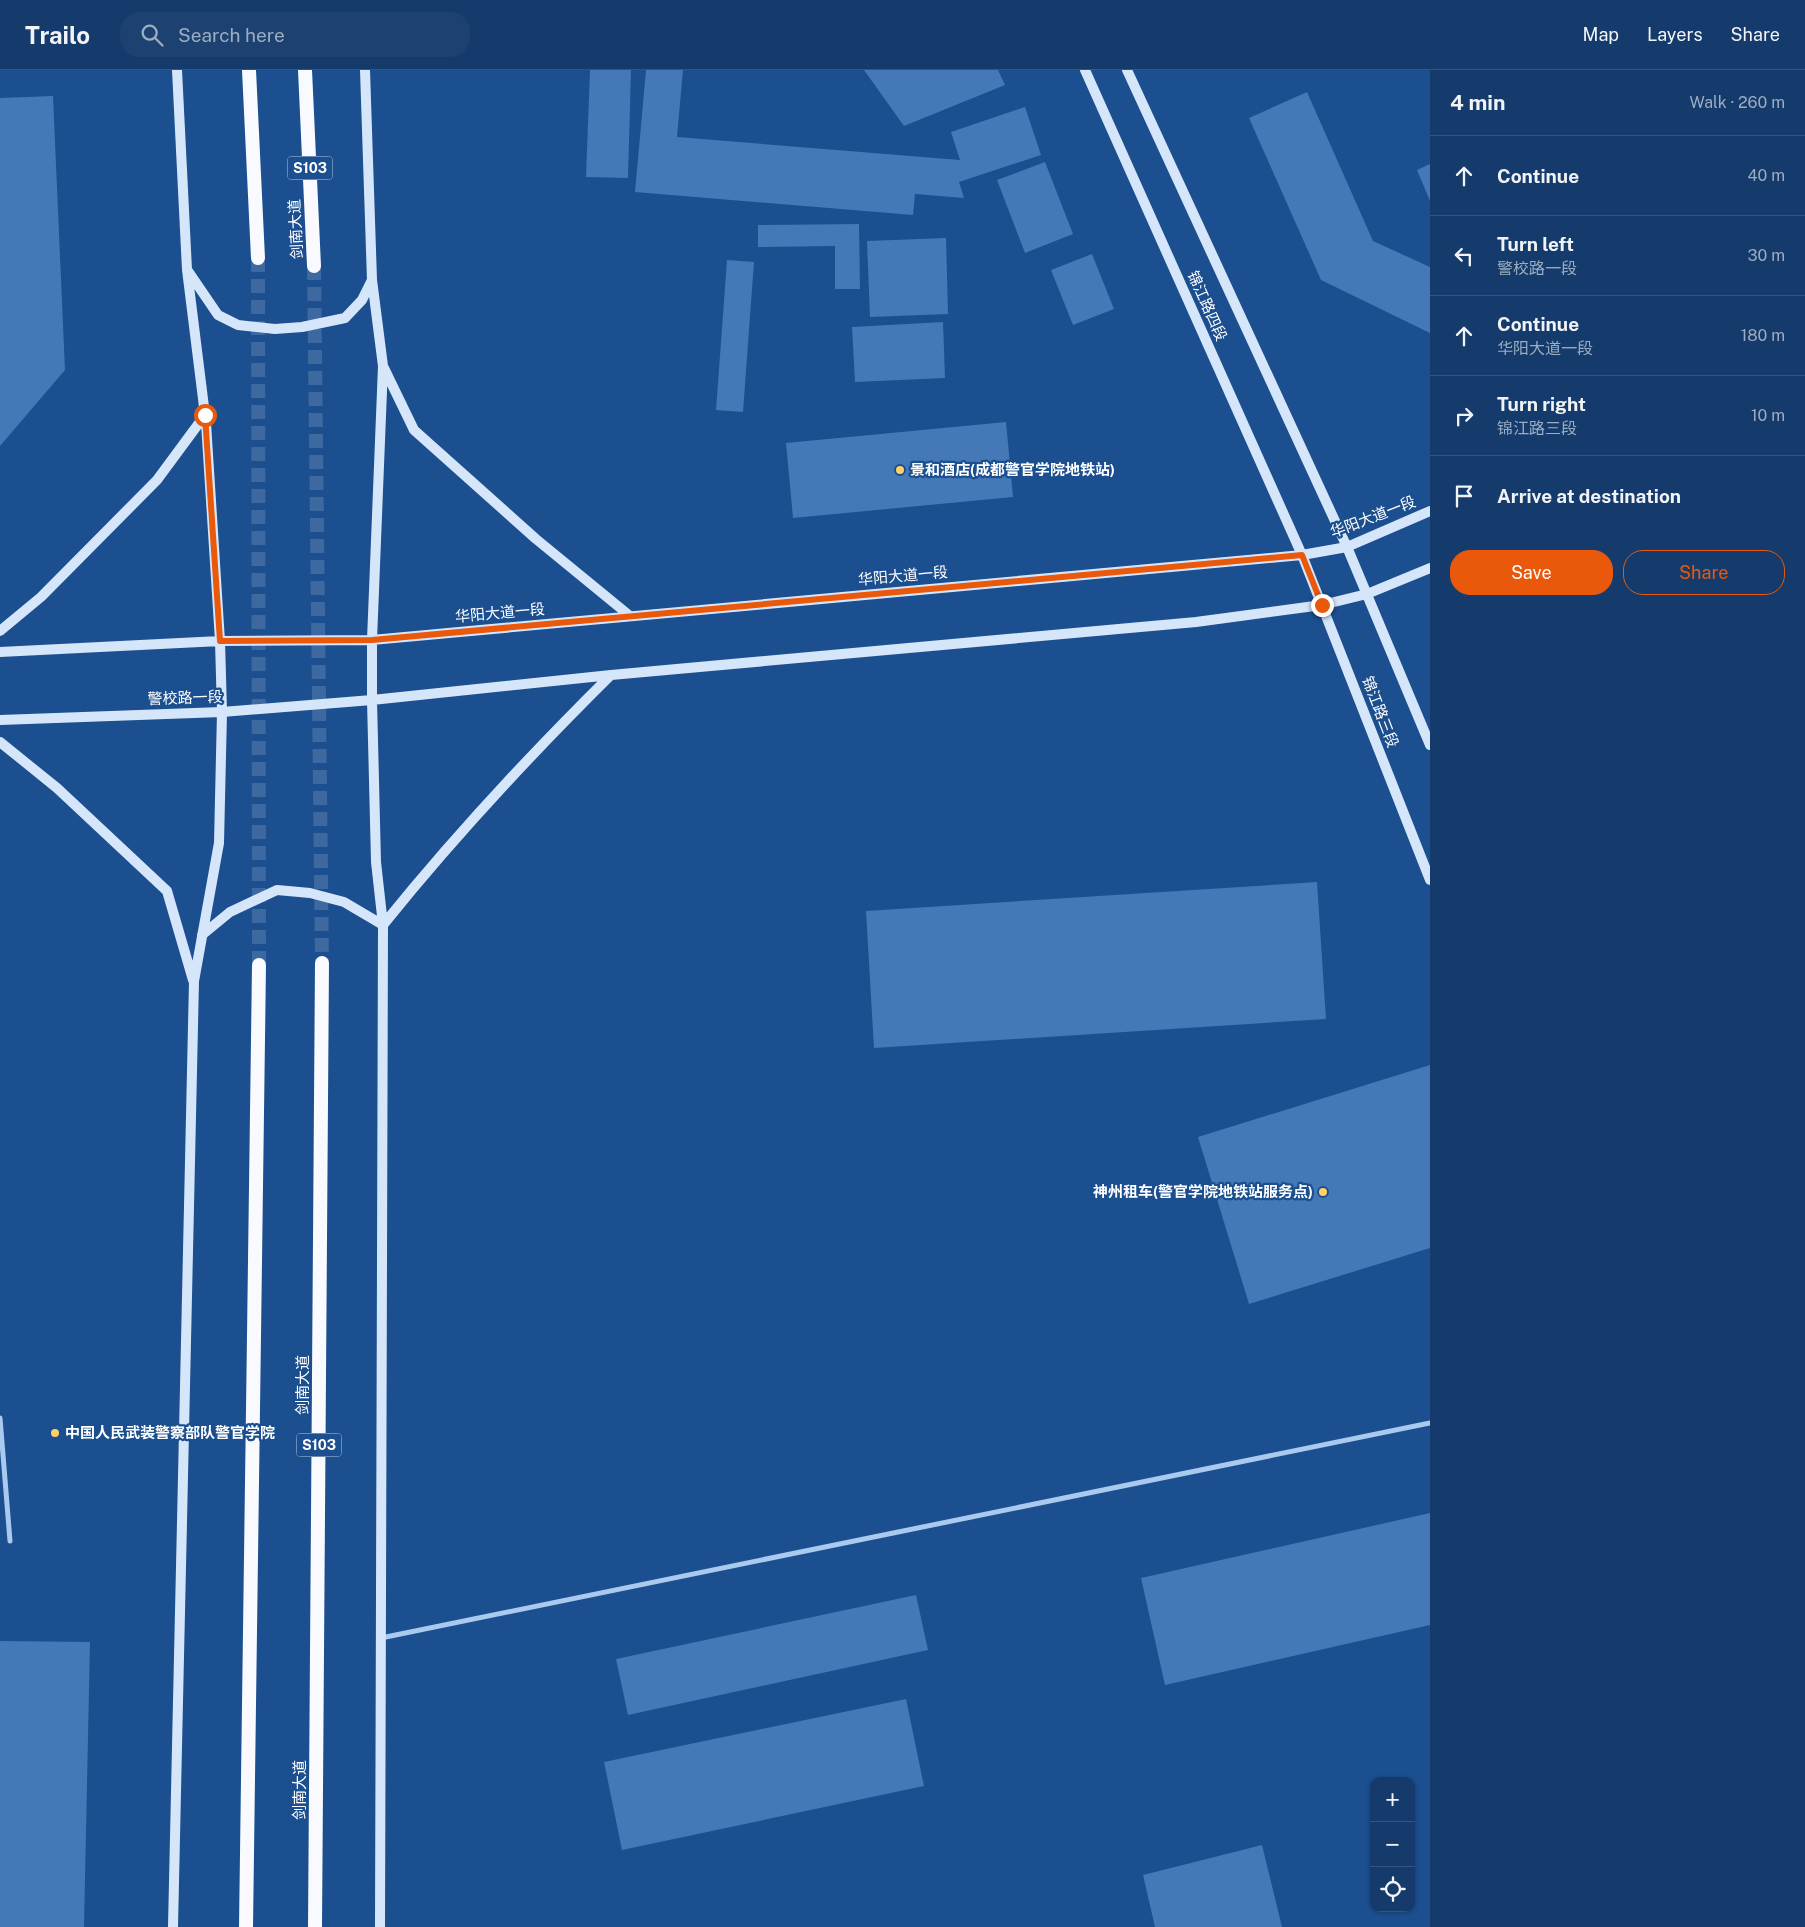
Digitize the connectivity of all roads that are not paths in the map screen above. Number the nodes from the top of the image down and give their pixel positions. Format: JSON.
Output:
{"nodes":[{"id":1,"x":177,"y":70,"type":"edge"},
{"id":2,"x":249,"y":70,"type":"edge"},
{"id":3,"x":305,"y":70,"type":"edge"},
{"id":4,"x":365,"y":70,"type":"edge"},
{"id":5,"x":1084,"y":70,"type":"edge"},
{"id":6,"x":1127,"y":70,"type":"edge"},
{"id":7,"x":258,"y":258,"type":"tunnel mouth"},
{"id":8,"x":314,"y":266,"type":"tunnel mouth"},
{"id":9,"x":187,"y":270,"type":"junction"},
{"id":10,"x":372,"y":280,"type":"junction"},
{"id":11,"x":383,"y":366,"type":"junction"},
{"id":12,"x":205,"y":415,"type":"junction"},
{"id":13,"x":1430,"y":511,"type":"edge"},
{"id":14,"x":1347,"y":547,"type":"junction"},
{"id":15,"x":1302,"y":555,"type":"junction"},
{"id":16,"x":1430,"y":568,"type":"edge"},
{"id":17,"x":1367,"y":594,"type":"junction"},
{"id":18,"x":1322,"y":605,"type":"junction"},
{"id":19,"x":630,"y":616,"type":"junction"},
{"id":20,"x":0,"y":631,"type":"edge"},
{"id":21,"x":372,"y":640,"type":"junction"},
{"id":22,"x":220,"y":641,"type":"junction"},
{"id":23,"x":0,"y":652,"type":"edge"},
{"id":24,"x":611,"y":675,"type":"junction"},
{"id":25,"x":372,"y":700,"type":"junction"},
{"id":26,"x":222,"y":712,"type":"junction"},
{"id":27,"x":0,"y":720,"type":"edge"},
{"id":28,"x":0,"y":742,"type":"edge"},
{"id":29,"x":1430,"y":745,"type":"edge"},
{"id":30,"x":1430,"y":880,"type":"edge"},
{"id":31,"x":383,"y":925,"type":"junction"},
{"id":32,"x":202,"y":936,"type":"junction"},
{"id":33,"x":322,"y":963,"type":"tunnel mouth"},
{"id":34,"x":259,"y":966,"type":"tunnel mouth"},
{"id":35,"x":194,"y":981,"type":"junction"},
{"id":36,"x":0,"y":1418,"type":"edge"},
{"id":37,"x":1430,"y":1423,"type":"edge"},
{"id":38,"x":10,"y":1541,"type":"dead end"},
{"id":39,"x":381,"y":1638,"type":"junction"},
{"id":40,"x":173,"y":1927,"type":"edge"},
{"id":41,"x":246,"y":1927,"type":"edge"},
{"id":42,"x":315,"y":1927,"type":"edge"},
{"id":43,"x":380,"y":1927,"type":"edge"}],
"edges":[{"from":1,"to":9,"type":"main road"},
{"from":2,"to":7,"type":"highway"},
{"from":3,"to":8,"type":"highway","name":"剑南大道","number":"S103"},
{"from":4,"to":10,"type":"main road"},
{"from":5,"to":15,"type":"main road","name":"锦江路四段"},
{"from":6,"to":14,"type":"main road","name":"锦江路四段"},
{"from":9,"to":10,"type":"main road"},
{"from":9,"to":12,"type":"main road"},
{"from":10,"to":11,"type":"main road"},
{"from":11,"to":19,"type":"main road"},
{"from":11,"to":21,"type":"main road"},
{"from":12,"to":20,"type":"main road"},
{"from":12,"to":22,"type":"main road"},
{"from":13,"to":14,"type":"main road","name":"华阳大道一段"},
{"from":14,"to":15,"type":"main road","name":"华阳大道一段"},
{"from":14,"to":17,"type":"main road"},
{"from":15,"to":18,"type":"main road","name":"锦江路三段"},
{"from":15,"to":19,"type":"main road","name":"华阳大道一段"},
{"from":16,"to":17,"type":"main road"},
{"from":17,"to":18,"type":"main road"},
{"from":17,"to":29,"type":"main road"},
{"from":18,"to":24,"type":"main road"},
{"from":18,"to":30,"type":"main road","name":"锦江路三段"},
{"from":19,"to":21,"type":"main road","name":"华阳大道一段"},
{"from":21,"to":22,"type":"main road"},
{"from":21,"to":25,"type":"main road"},
{"from":22,"to":23,"type":"main road"},
{"from":22,"to":26,"type":"main road"},
{"from":24,"to":25,"type":"main road"},
{"from":24,"to":31,"type":"main road"},
{"from":25,"to":26,"type":"main road","name":"警校路一段"},
{"from":25,"to":31,"type":"main road"},
{"from":26,"to":27,"type":"main road","name":"警校路一段"},
{"from":26,"to":32,"type":"main road"},
{"from":28,"to":35,"type":"main road"},
{"from":31,"to":32,"type":"main road"},
{"from":31,"to":39,"type":"main road"},
{"from":32,"to":35,"type":"main road"},
{"from":33,"to":42,"type":"highway","name":"剑南大道","number":"S103"},
{"from":34,"to":41,"type":"highway"},
{"from":35,"to":40,"type":"main road"},
{"from":36,"to":38,"type":"street"},
{"from":37,"to":39,"type":"street"},
{"from":39,"to":43,"type":"main road"}]}
